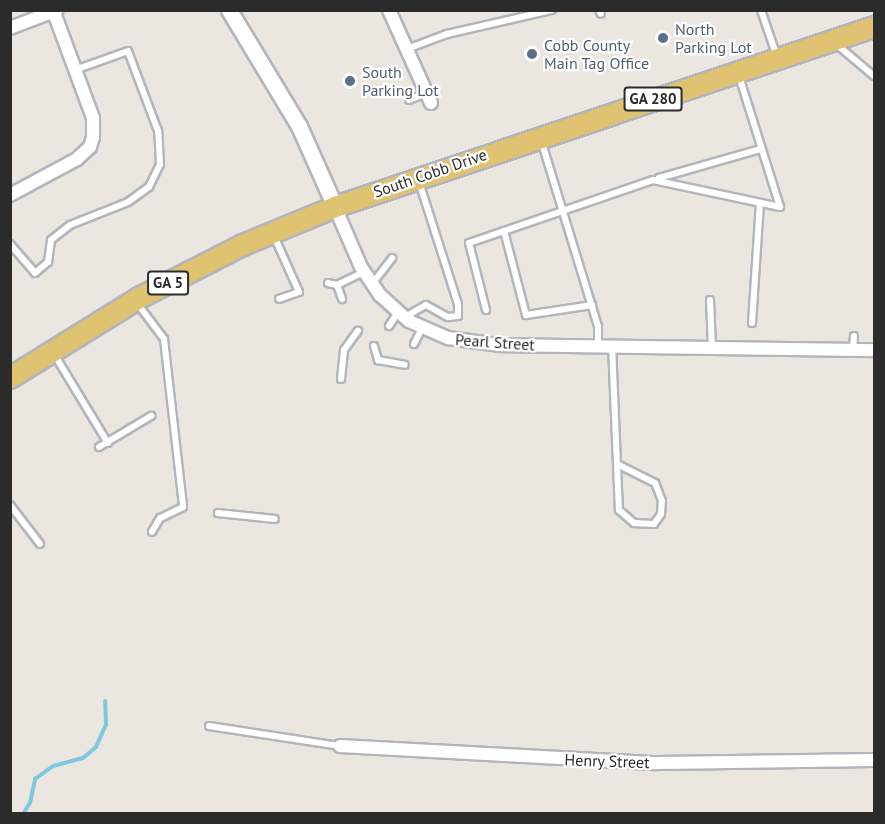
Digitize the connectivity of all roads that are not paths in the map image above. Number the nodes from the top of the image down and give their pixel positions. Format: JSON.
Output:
{"nodes":[{"id":1,"x":229,"y":10,"type":"edge"},
{"id":2,"x":389,"y":10,"type":"edge"},
{"id":3,"x":552,"y":10,"type":"edge"},
{"id":4,"x":761,"y":10,"type":"edge"},
{"id":5,"x":54,"y":11,"type":"edge"},
{"id":6,"x":874,"y":27,"type":"edge"},
{"id":7,"x":10,"y":28,"type":"edge"},
{"id":8,"x":832,"y":40,"type":"junction"},
{"id":9,"x":406,"y":49,"type":"junction"},
{"id":10,"x":777,"y":58,"type":"junction"},
{"id":11,"x":75,"y":70,"type":"junction"},
{"id":12,"x":737,"y":71,"type":"junction"},
{"id":13,"x":874,"y":76,"type":"edge"},
{"id":14,"x":429,"y":98,"type":"joint"},
{"id":15,"x":409,"y":100,"type":"dead end"},
{"id":16,"x":540,"y":136,"type":"junction"},
{"id":17,"x":761,"y":149,"type":"junction"},
{"id":18,"x":417,"y":177,"type":"junction"},
{"id":19,"x":653,"y":180,"type":"junction"},
{"id":20,"x":10,"y":195,"type":"edge"},
{"id":21,"x":759,"y":203,"type":"junction"},
{"id":22,"x":335,"y":207,"type":"junction"},
{"id":23,"x":564,"y":210,"type":"junction"},
{"id":24,"x":504,"y":231,"type":"junction"},
{"id":25,"x":273,"y":232,"type":"junction"},
{"id":26,"x":10,"y":244,"type":"edge"},
{"id":27,"x":392,"y":258,"type":"dead end"},
{"id":28,"x":364,"y":272,"type":"junction"},
{"id":29,"x":328,"y":283,"type":"dead end"},
{"id":30,"x":371,"y":284,"type":"junction"},
{"id":31,"x":337,"y":285,"type":"junction"},
{"id":32,"x":342,"y":299,"type":"dead end"},
{"id":33,"x":135,"y":300,"type":"junction"},
{"id":34,"x":279,"y":300,"type":"dead end"},
{"id":35,"x":710,"y":300,"type":"dead end"},
{"id":36,"x":592,"y":304,"type":"junction"},
{"id":37,"x":486,"y":310,"type":"dead end"},
{"id":38,"x":401,"y":315,"type":"junction"},
{"id":39,"x":752,"y":323,"type":"dead end"},
{"id":40,"x":389,"y":326,"type":"dead end"},
{"id":41,"x":422,"y":328,"type":"junction"},
{"id":42,"x":358,"y":331,"type":"dead end"},
{"id":43,"x":854,"y":336,"type":"dead end"},
{"id":44,"x":414,"y":344,"type":"dead end"},
{"id":45,"x":598,"y":345,"type":"junction"},
{"id":46,"x":612,"y":345,"type":"junction"},
{"id":47,"x":374,"y":346,"type":"dead end"},
{"id":48,"x":712,"y":347,"type":"junction"},
{"id":49,"x":854,"y":350,"type":"junction"},
{"id":50,"x":874,"y":350,"type":"edge"},
{"id":51,"x":52,"y":351,"type":"junction"},
{"id":52,"x":405,"y":365,"type":"dead end"},
{"id":53,"x":10,"y":378,"type":"edge"},
{"id":54,"x":341,"y":379,"type":"dead end"},
{"id":55,"x":151,"y":416,"type":"dead end"},
{"id":56,"x":108,"y":443,"type":"junction"},
{"id":57,"x":99,"y":447,"type":"dead end"},
{"id":58,"x":619,"y":465,"type":"junction"},
{"id":59,"x":10,"y":505,"type":"edge"},
{"id":60,"x":218,"y":513,"type":"dead end"},
{"id":61,"x":275,"y":519,"type":"dead end"},
{"id":62,"x":152,"y":532,"type":"dead end"},
{"id":63,"x":40,"y":544,"type":"dead end"},
{"id":64,"x":209,"y":726,"type":"dead end"},
{"id":65,"x":340,"y":746,"type":"joint"},
{"id":66,"x":874,"y":760,"type":"edge"}],
"edges":[{"from":1,"to":22,"type":"street","name":"Pearl Street"},
{"from":2,"to":9,"type":"street"},
{"from":3,"to":9,"type":"lane"},
{"from":4,"to":10,"type":"lane"},
{"from":5,"to":7,"type":"street"},
{"from":5,"to":11,"type":"street"},
{"from":6,"to":8,"type":"main road","name":"South Cobb Drive","number":"GA 280"},
{"from":8,"to":10,"type":"main road","name":"South Cobb Drive","number":"GA 280"},
{"from":8,"to":13,"type":"lane"},
{"from":9,"to":14,"type":"street"},
{"from":10,"to":12,"type":"main road","name":"South Cobb Drive","number":"GA 280"},
{"from":11,"to":20,"type":"street"},
{"from":11,"to":26,"type":"lane"},
{"from":12,"to":16,"type":"main road","name":"South Cobb Drive","number":"GA 280"},
{"from":12,"to":17,"type":"lane"},
{"from":14,"to":15,"type":"lane"},
{"from":16,"to":18,"type":"main road","name":"South Cobb Drive","number":"GA 280"},
{"from":16,"to":23,"type":"lane"},
{"from":17,"to":19,"type":"lane"},
{"from":17,"to":21,"type":"lane"},
{"from":18,"to":22,"type":"main road","name":"South Cobb Drive","number":"GA 280"},
{"from":18,"to":38,"type":"lane"},
{"from":19,"to":21,"type":"lane"},
{"from":19,"to":23,"type":"lane"},
{"from":21,"to":39,"type":"lane"},
{"from":22,"to":25,"type":"main road","name":"South Cobb Drive","number":"GA 5"},
{"from":22,"to":28,"type":"street","name":"Pearl Street"},
{"from":23,"to":24,"type":"lane"},
{"from":23,"to":36,"type":"lane"},
{"from":24,"to":36,"type":"lane"},
{"from":24,"to":37,"type":"lane"},
{"from":25,"to":33,"type":"main road","name":"South Cobb Drive","number":"GA 5"},
{"from":25,"to":34,"type":"lane"},
{"from":27,"to":30,"type":"lane"},
{"from":28,"to":30,"type":"street","name":"Pearl Street"},
{"from":28,"to":31,"type":"lane"},
{"from":29,"to":31,"type":"lane"},
{"from":30,"to":38,"type":"street","name":"Pearl Street"},
{"from":31,"to":32,"type":"lane"},
{"from":33,"to":51,"type":"main road","name":"South Cobb Drive","number":"GA 5"},
{"from":33,"to":62,"type":"lane"},
{"from":35,"to":48,"type":"lane"},
{"from":36,"to":45,"type":"lane"},
{"from":38,"to":40,"type":"lane"},
{"from":38,"to":41,"type":"street","name":"Pearl Street"},
{"from":41,"to":44,"type":"lane"},
{"from":41,"to":45,"type":"street","name":"Pearl Street"},
{"from":42,"to":54,"type":"lane"},
{"from":43,"to":49,"type":"lane"},
{"from":45,"to":46,"type":"street","name":"Pearl Street"},
{"from":46,"to":48,"type":"street","name":"Pearl Street"},
{"from":46,"to":58,"type":"lane"},
{"from":47,"to":52,"type":"lane"},
{"from":48,"to":49,"type":"street","name":"Pearl Street"},
{"from":49,"to":50,"type":"street","name":"Pearl Street"},
{"from":51,"to":53,"type":"main road","name":"South Cobb Drive","number":"GA 5"},
{"from":51,"to":56,"type":"lane"},
{"from":55,"to":56,"type":"lane"},
{"from":56,"to":57,"type":"lane"},
{"from":58,"to":58,"type":"lane"},
{"from":59,"to":63,"type":"lane"},
{"from":60,"to":61,"type":"lane"},
{"from":64,"to":65,"type":"lane"},
{"from":65,"to":66,"type":"street","name":"Henry Street"}]}
